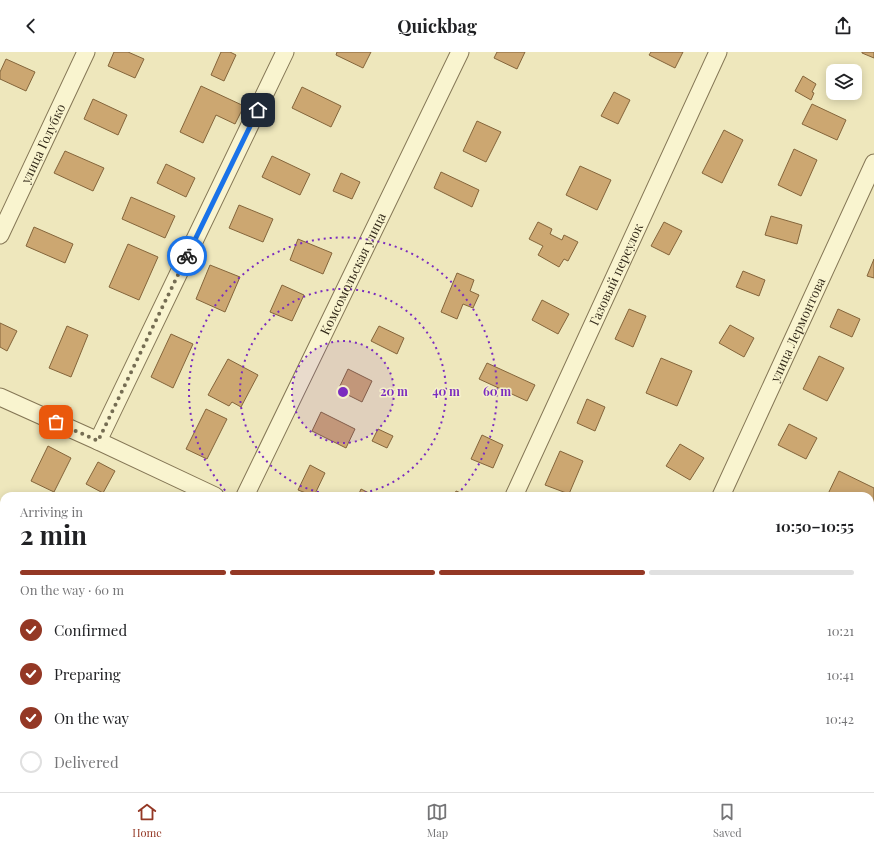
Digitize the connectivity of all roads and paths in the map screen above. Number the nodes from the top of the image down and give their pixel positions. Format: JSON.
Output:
{"nodes":[{"id":1,"x":86,"y":52,"type":"edge"},
{"id":2,"x":285,"y":52,"type":"edge"},
{"id":3,"x":460,"y":52,"type":"edge"},
{"id":4,"x":718,"y":52,"type":"edge"},
{"id":5,"x":874,"y":163,"type":"edge"},
{"id":6,"x":0,"y":235,"type":"edge"},
{"id":7,"x":0,"y":397,"type":"edge"},
{"id":8,"x":98,"y":441,"type":"junction"},
{"id":9,"x":206,"y":492,"type":"edge"},
{"id":10,"x":247,"y":492,"type":"edge"},
{"id":11,"x":516,"y":492,"type":"edge"},
{"id":12,"x":723,"y":492,"type":"edge"}],
"edges":[{"from":1,"to":6,"type":"street","name":"улица Голубко"},
{"from":2,"to":8,"type":"street"},
{"from":3,"to":10,"type":"street","name":"Комсомольская улица"},
{"from":4,"to":11,"type":"street","name":"Газовый переулок"},
{"from":5,"to":12,"type":"street","name":"улица Лермонтова"},
{"from":7,"to":8,"type":"street"},
{"from":8,"to":9,"type":"street"}]}
